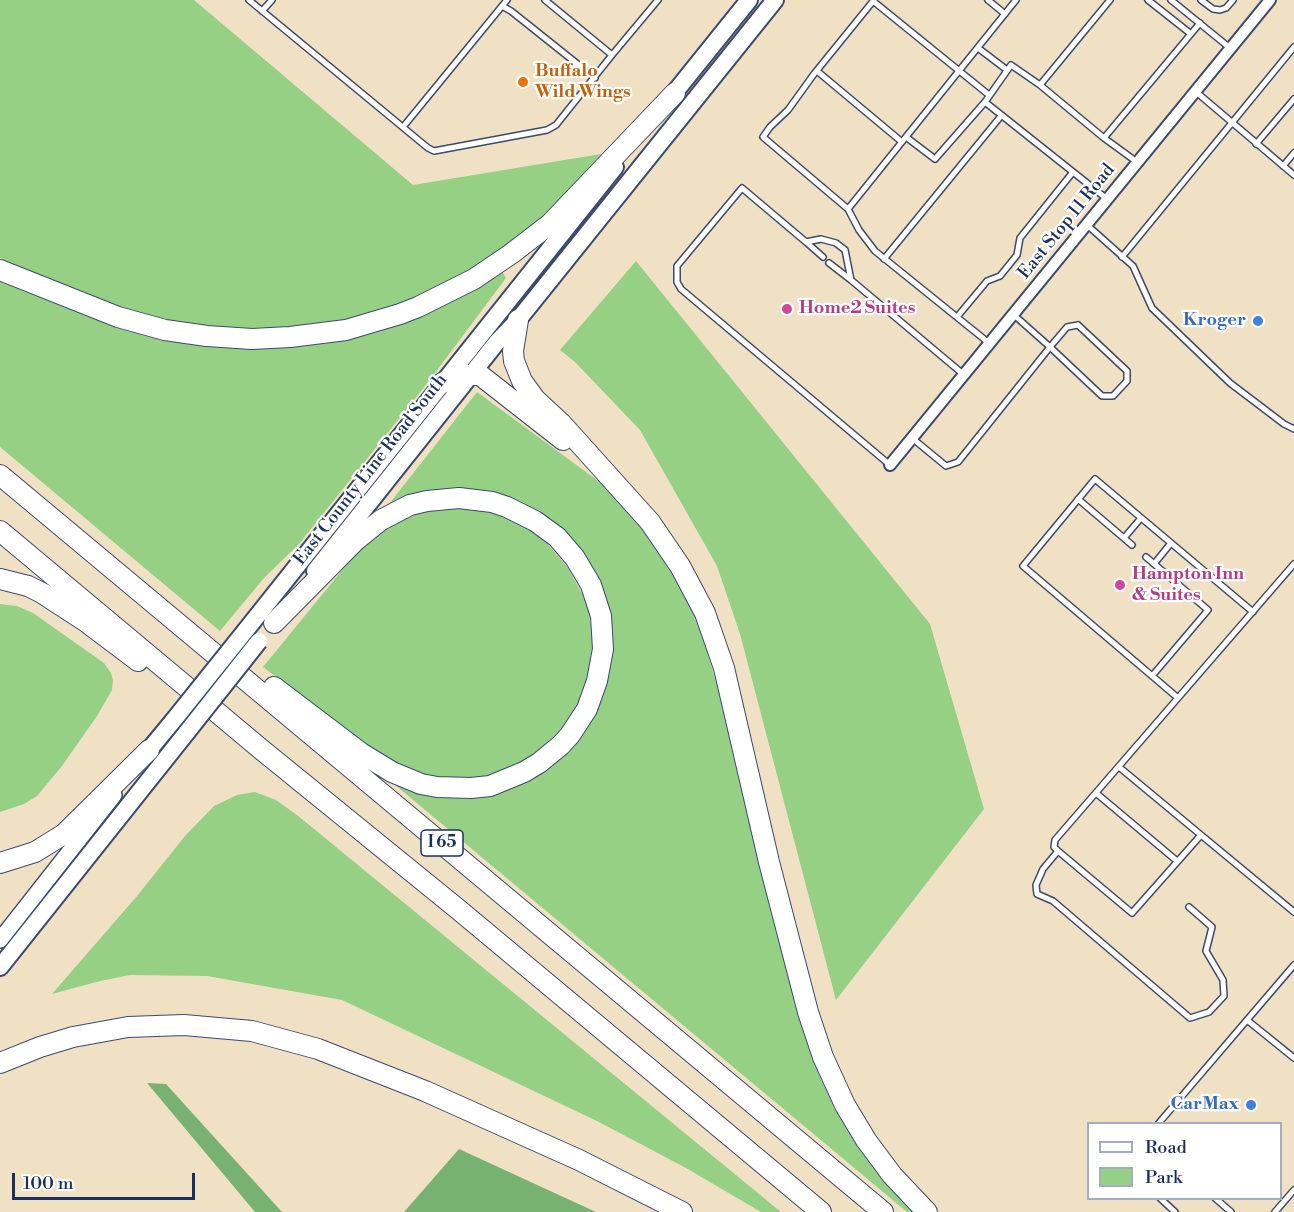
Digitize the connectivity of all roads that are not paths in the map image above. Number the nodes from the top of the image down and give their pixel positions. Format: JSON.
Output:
{"nodes":[{"id":1,"x":249,"y":0,"type":"edge"},
{"id":2,"x":272,"y":0,"type":"edge"},
{"id":3,"x":507,"y":0,"type":"edge"},
{"id":4,"x":545,"y":0,"type":"edge"},
{"id":5,"x":658,"y":0,"type":"edge"},
{"id":6,"x":749,"y":0,"type":"edge"},
{"id":7,"x":776,"y":0,"type":"edge"},
{"id":8,"x":988,"y":0,"type":"edge"},
{"id":9,"x":1016,"y":0,"type":"edge"},
{"id":10,"x":1110,"y":0,"type":"edge"},
{"id":11,"x":1148,"y":0,"type":"edge"},
{"id":12,"x":1171,"y":0,"type":"edge"},
{"id":13,"x":1201,"y":0,"type":"edge"},
{"id":14,"x":1233,"y":0,"type":"edge"},
{"id":15,"x":1270,"y":0,"type":"edge"},
{"id":16,"x":874,"y":1,"type":"edge"},
{"id":17,"x":502,"y":6,"type":"junction"},
{"id":18,"x":262,"y":11,"type":"junction"},
{"id":19,"x":1005,"y":14,"type":"junction"},
{"id":20,"x":1200,"y":23,"type":"junction"},
{"id":21,"x":1191,"y":34,"type":"junction"},
{"id":22,"x":1294,"y":47,"type":"edge"},
{"id":23,"x":978,"y":48,"type":"junction"},
{"id":24,"x":1230,"y":48,"type":"junction"},
{"id":25,"x":612,"y":56,"type":"junction"},
{"id":26,"x":1007,"y":70,"type":"junction"},
{"id":27,"x":817,"y":71,"type":"junction"},
{"id":28,"x":958,"y":72,"type":"junction"},
{"id":29,"x":595,"y":78,"type":"junction"},
{"id":30,"x":1040,"y":85,"type":"junction"},
{"id":31,"x":1195,"y":91,"type":"junction"},
{"id":32,"x":675,"y":93,"type":"junction"},
{"id":33,"x":989,"y":95,"type":"junction"},
{"id":34,"x":1294,"y":99,"type":"edge"},
{"id":35,"x":985,"y":102,"type":"junction"},
{"id":36,"x":1001,"y":116,"type":"junction"},
{"id":37,"x":1231,"y":123,"type":"junction"},
{"id":38,"x":403,"y":127,"type":"junction"},
{"id":39,"x":1104,"y":138,"type":"junction"},
{"id":40,"x":904,"y":140,"type":"junction"},
{"id":41,"x":1256,"y":144,"type":"junction"},
{"id":42,"x":1294,"y":153,"type":"edge"},
{"id":43,"x":1137,"y":162,"type":"junction"},
{"id":44,"x":1283,"y":166,"type":"junction"},
{"id":45,"x":1073,"y":172,"type":"junction"},
{"id":46,"x":1294,"y":175,"type":"edge"},
{"id":47,"x":1107,"y":199,"type":"junction"},
{"id":48,"x":848,"y":209,"type":"junction"},
{"id":49,"x":1086,"y":224,"type":"junction"},
{"id":50,"x":806,"y":242,"type":"junction"},
{"id":51,"x":823,"y":257,"type":"dead end"},
{"id":52,"x":1122,"y":257,"type":"junction"},
{"id":53,"x":884,"y":259,"type":"junction"},
{"id":54,"x":830,"y":262,"type":"dead end"},
{"id":55,"x":0,"y":270,"type":"edge"},
{"id":56,"x":851,"y":280,"type":"junction"},
{"id":57,"x":1012,"y":314,"type":"junction"},
{"id":58,"x":957,"y":317,"type":"junction"},
{"id":59,"x":518,"y":321,"type":"junction"},
{"id":60,"x":989,"y":343,"type":"junction"},
{"id":61,"x":1050,"y":348,"type":"junction"},
{"id":62,"x":472,"y":374,"type":"junction"},
{"id":63,"x":963,"y":374,"type":"junction"},
{"id":64,"x":442,"y":383,"type":"junction"},
{"id":65,"x":1294,"y":429,"type":"edge"},
{"id":66,"x":912,"y":438,"type":"junction"},
{"id":67,"x":890,"y":465,"type":"joint"},
{"id":68,"x":604,"y":470,"type":"junction"},
{"id":69,"x":0,"y":475,"type":"edge"},
{"id":70,"x":1078,"y":499,"type":"junction"},
{"id":71,"x":1141,"y":518,"type":"junction"},
{"id":72,"x":0,"y":531,"type":"edge"},
{"id":73,"x":1124,"y":538,"type":"junction"},
{"id":74,"x":1171,"y":543,"type":"junction"},
{"id":75,"x":1132,"y":546,"type":"dead end"},
{"id":76,"x":92,"y":552,"type":"junction"},
{"id":77,"x":1146,"y":557,"type":"dead end"},
{"id":78,"x":1154,"y":564,"type":"junction"},
{"id":79,"x":1294,"y":564,"type":"edge"},
{"id":80,"x":0,"y":579,"type":"edge"},
{"id":81,"x":1253,"y":612,"type":"junction"},
{"id":82,"x":274,"y":623,"type":"junction"},
{"id":83,"x":1152,"y":676,"type":"junction"},
{"id":84,"x":1178,"y":698,"type":"junction"},
{"id":85,"x":149,"y":750,"type":"junction"},
{"id":86,"x":262,"y":750,"type":"junction"},
{"id":87,"x":1119,"y":767,"type":"junction"},
{"id":88,"x":1096,"y":793,"type":"junction"},
{"id":89,"x":1201,"y":835,"type":"junction"},
{"id":90,"x":1058,"y":851,"type":"junction"},
{"id":91,"x":1178,"y":861,"type":"junction"},
{"id":92,"x":0,"y":863,"type":"edge"},
{"id":93,"x":1189,"y":907,"type":"dead end"},
{"id":94,"x":1294,"y":912,"type":"edge"},
{"id":95,"x":0,"y":940,"type":"edge"},
{"id":96,"x":1294,"y":965,"type":"edge"},
{"id":97,"x":0,"y":967,"type":"edge"},
{"id":98,"x":1247,"y":1020,"type":"junction"},
{"id":99,"x":1294,"y":1058,"type":"edge"},
{"id":100,"x":0,"y":1063,"type":"edge"},
{"id":101,"x":1160,"y":1122,"type":"edge"},
{"id":102,"x":1294,"y":1190,"type":"edge"},
{"id":103,"x":1162,"y":1200,"type":"edge"},
{"id":104,"x":1217,"y":1200,"type":"edge"},
{"id":105,"x":682,"y":1212,"type":"edge"},
{"id":106,"x":821,"y":1212,"type":"edge"},
{"id":107,"x":883,"y":1212,"type":"edge"},
{"id":108,"x":927,"y":1212,"type":"edge"},
{"id":109,"x":1175,"y":1212,"type":"edge"},
{"id":110,"x":1231,"y":1212,"type":"edge"},
{"id":111,"x":1275,"y":1212,"type":"edge"}],
"edges":[{"from":1,"to":18,"type":"lane"},
{"from":2,"to":18,"type":"lane"},
{"from":3,"to":17,"type":"lane"},
{"from":4,"to":25,"type":"lane"},
{"from":5,"to":25,"type":"lane"},
{"from":6,"to":32,"type":"main road","name":"East County Line Road South"},
{"from":7,"to":59,"type":"main road","name":"East County Line Road South"},
{"from":8,"to":19,"type":"lane"},
{"from":9,"to":19,"type":"lane"},
{"from":10,"to":30,"type":"lane"},
{"from":11,"to":21,"type":"lane"},
{"from":12,"to":20,"type":"lane"},
{"from":13,"to":14,"type":"lane"},
{"from":15,"to":24,"type":"street","name":"East Stop 11 Road"},
{"from":16,"to":27,"type":"lane"},
{"from":16,"to":28,"type":"lane"},
{"from":17,"to":29,"type":"lane"},
{"from":17,"to":38,"type":"lane"},
{"from":18,"to":38,"type":"lane"},
{"from":19,"to":23,"type":"lane"},
{"from":20,"to":21,"type":"lane"},
{"from":20,"to":24,"type":"lane"},
{"from":21,"to":39,"type":"lane"},
{"from":22,"to":37,"type":"lane"},
{"from":23,"to":26,"type":"lane"},
{"from":23,"to":28,"type":"lane"},
{"from":24,"to":31,"type":"street","name":"East Stop 11 Road"},
{"from":25,"to":29,"type":"lane"},
{"from":26,"to":30,"type":"lane"},
{"from":26,"to":33,"type":"lane"},
{"from":27,"to":40,"type":"lane"},
{"from":27,"to":48,"type":"lane"},
{"from":28,"to":33,"type":"lane"},
{"from":28,"to":40,"type":"lane"},
{"from":29,"to":38,"type":"lane"},
{"from":30,"to":39,"type":"lane"},
{"from":31,"to":37,"type":"lane"},
{"from":31,"to":43,"type":"street","name":"East Stop 11 Road"},
{"from":32,"to":55,"type":"highway"},
{"from":32,"to":64,"type":"main road","name":"East County Line Road South"},
{"from":33,"to":35,"type":"lane"},
{"from":34,"to":41,"type":"lane"},
{"from":35,"to":36,"type":"lane"},
{"from":35,"to":40,"type":"lane"},
{"from":36,"to":45,"type":"lane"},
{"from":36,"to":53,"type":"lane"},
{"from":37,"to":41,"type":"lane"},
{"from":37,"to":52,"type":"lane"},
{"from":39,"to":43,"type":"lane"},
{"from":40,"to":48,"type":"lane"},
{"from":41,"to":44,"type":"lane"},
{"from":42,"to":44,"type":"lane"},
{"from":43,"to":47,"type":"street","name":"East Stop 11 Road"},
{"from":44,"to":46,"type":"lane"},
{"from":45,"to":47,"type":"lane"},
{"from":45,"to":58,"type":"lane"},
{"from":47,"to":49,"type":"street","name":"East Stop 11 Road"},
{"from":48,"to":53,"type":"lane"},
{"from":49,"to":52,"type":"lane"},
{"from":49,"to":57,"type":"street","name":"East Stop 11 Road"},
{"from":50,"to":51,"type":"lane"},
{"from":50,"to":56,"type":"lane"},
{"from":50,"to":67,"type":"lane"},
{"from":52,"to":65,"type":"lane"},
{"from":53,"to":58,"type":"lane"},
{"from":54,"to":56,"type":"lane"},
{"from":56,"to":63,"type":"lane"},
{"from":57,"to":60,"type":"street","name":"East Stop 11 Road"},
{"from":57,"to":61,"type":"lane"},
{"from":58,"to":60,"type":"lane"},
{"from":59,"to":62,"type":"main road","name":"East County Line Road South"},
{"from":59,"to":68,"type":"highway"},
{"from":60,"to":63,"type":"street","name":"East Stop 11 Road"},
{"from":61,"to":61,"type":"lane"},
{"from":61,"to":66,"type":"lane"},
{"from":62,"to":64,"type":"highway"},
{"from":62,"to":68,"type":"highway"},
{"from":62,"to":82,"type":"main road","name":"East County Line Road South"},
{"from":63,"to":66,"type":"street","name":"East Stop 11 Road"},
{"from":64,"to":85,"type":"main road","name":"East County Line Road South","bridge":true},
{"from":66,"to":67,"type":"street","name":"East Stop 11 Road"},
{"from":68,"to":108,"type":"highway"},
{"from":69,"to":76,"type":"highway","number":"I 65"},
{"from":70,"to":71,"type":"lane"},
{"from":70,"to":73,"type":"lane"},
{"from":70,"to":83,"type":"lane"},
{"from":71,"to":73,"type":"lane"},
{"from":71,"to":74,"type":"lane"},
{"from":72,"to":86,"type":"highway","number":"I 65"},
{"from":73,"to":75,"type":"lane"},
{"from":74,"to":78,"type":"lane"},
{"from":74,"to":81,"type":"lane"},
{"from":76,"to":82,"type":"highway"},
{"from":76,"to":107,"type":"highway","number":"I 65"},
{"from":77,"to":78,"type":"lane"},
{"from":78,"to":83,"type":"lane"},
{"from":79,"to":81,"type":"lane"},
{"from":80,"to":86,"type":"highway"},
{"from":81,"to":84,"type":"lane"},
{"from":82,"to":97,"type":"main road","name":"East County Line Road South","bridge":true},
{"from":83,"to":84,"type":"lane"},
{"from":84,"to":87,"type":"lane"},
{"from":85,"to":92,"type":"highway"},
{"from":85,"to":95,"type":"main road","name":"East County Line Road South"},
{"from":86,"to":106,"type":"highway","number":"I 65"},
{"from":87,"to":88,"type":"lane"},
{"from":87,"to":89,"type":"lane"},
{"from":88,"to":90,"type":"lane"},
{"from":88,"to":91,"type":"lane"},
{"from":89,"to":91,"type":"lane"},
{"from":89,"to":94,"type":"lane"},
{"from":90,"to":91,"type":"lane"},
{"from":90,"to":93,"type":"lane"},
{"from":96,"to":98,"type":"lane"},
{"from":98,"to":99,"type":"lane"},
{"from":98,"to":101,"type":"lane"},
{"from":100,"to":105,"type":"highway"},
{"from":102,"to":111,"type":"lane"},
{"from":103,"to":109,"type":"lane"},
{"from":104,"to":110,"type":"lane"}]}
